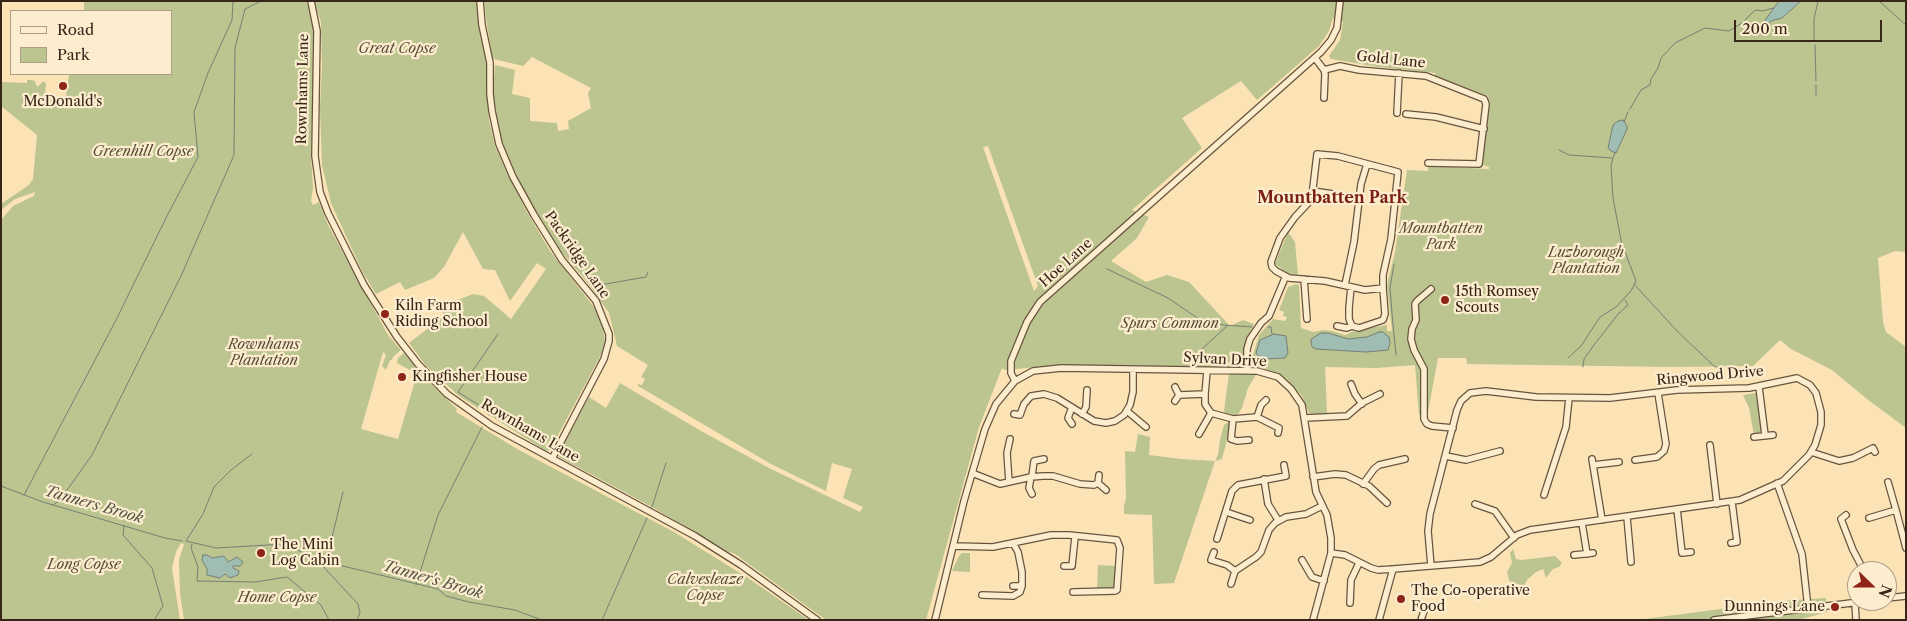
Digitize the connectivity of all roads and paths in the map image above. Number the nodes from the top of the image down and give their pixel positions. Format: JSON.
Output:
{"nodes":[{"id":1,"x":311,"y":1,"type":"edge"},
{"id":2,"x":480,"y":1,"type":"edge"},
{"id":3,"x":1340,"y":1,"type":"edge"},
{"id":4,"x":1314,"y":58,"type":"junction"},
{"id":5,"x":1324,"y":70,"type":"junction"},
{"id":6,"x":1400,"y":73,"type":"junction"},
{"id":7,"x":1324,"y":98,"type":"dead end"},
{"id":8,"x":1397,"y":113,"type":"dead end"},
{"id":9,"x":1406,"y":114,"type":"dead end"},
{"id":10,"x":1484,"y":129,"type":"junction"},
{"id":11,"x":1428,"y":163,"type":"dead end"},
{"id":12,"x":1367,"y":164,"type":"junction"},
{"id":13,"x":1313,"y":191,"type":"junction"},
{"id":14,"x":1333,"y":194,"type":"dead end"},
{"id":15,"x":1340,"y":196,"type":"dead end"},
{"id":16,"x":1360,"y":198,"type":"junction"},
{"id":17,"x":1285,"y":278,"type":"junction"},
{"id":18,"x":1304,"y":279,"type":"junction"},
{"id":19,"x":1344,"y":285,"type":"junction"},
{"id":20,"x":1351,"y":287,"type":"junction"},
{"id":21,"x":1383,"y":288,"type":"junction"},
{"id":22,"x":1431,"y":289,"type":"dead end"},
{"id":23,"x":1307,"y":319,"type":"dead end"},
{"id":24,"x":1337,"y":326,"type":"dead end"},
{"id":25,"x":1352,"y":326,"type":"junction"},
{"id":26,"x":1133,"y":370,"type":"junction"},
{"id":27,"x":1207,"y":371,"type":"junction"},
{"id":28,"x":1247,"y":371,"type":"junction"},
{"id":29,"x":1015,"y":381,"type":"junction"},
{"id":30,"x":1351,"y":384,"type":"dead end"},
{"id":31,"x":1175,"y":387,"type":"dead end"},
{"id":32,"x":1759,"y":387,"type":"junction"},
{"id":33,"x":1087,"y":390,"type":"dead end"},
{"id":34,"x":1658,"y":392,"type":"junction"},
{"id":35,"x":1205,"y":394,"type":"junction"},
{"id":36,"x":1380,"y":394,"type":"dead end"},
{"id":37,"x":1569,"y":398,"type":"junction"},
{"id":38,"x":1266,"y":400,"type":"dead end"},
{"id":39,"x":1362,"y":404,"type":"junction"},
{"id":40,"x":1072,"y":407,"type":"junction"},
{"id":41,"x":1127,"y":410,"type":"junction"},
{"id":42,"x":1211,"y":413,"type":"junction"},
{"id":43,"x":1082,"y":414,"type":"junction"},
{"id":44,"x":1020,"y":415,"type":"dead end"},
{"id":45,"x":1257,"y":417,"type":"junction"},
{"id":46,"x":1305,"y":418,"type":"junction"},
{"id":47,"x":1233,"y":420,"type":"junction"},
{"id":48,"x":1062,"y":423,"type":"dead end"},
{"id":49,"x":1146,"y":427,"type":"dead end"},
{"id":50,"x":1453,"y":428,"type":"junction"},
{"id":51,"x":1278,"y":433,"type":"dead end"},
{"id":52,"x":1199,"y":434,"type":"dead end"},
{"id":53,"x":1765,"y":435,"type":"junction"},
{"id":54,"x":1773,"y":435,"type":"dead end"},
{"id":55,"x":1754,"y":437,"type":"dead end"},
{"id":56,"x":1010,"y":439,"type":"dead end"},
{"id":57,"x":1249,"y":440,"type":"dead end"},
{"id":58,"x":1710,"y":445,"type":"dead end"},
{"id":59,"x":1873,"y":448,"type":"dead end"},
{"id":60,"x":1502,"y":450,"type":"dead end"},
{"id":61,"x":1811,"y":452,"type":"junction"},
{"id":62,"x":1446,"y":456,"type":"junction"},
{"id":63,"x":1015,"y":457,"type":"dead end"},
{"id":64,"x":552,"y":459,"type":"junction"},
{"id":65,"x":1404,"y":459,"type":"dead end"},
{"id":66,"x":1008,"y":460,"type":"junction"},
{"id":67,"x":1044,"y":460,"type":"dead end"},
{"id":68,"x":1635,"y":460,"type":"dead end"},
{"id":69,"x":1618,"y":462,"type":"dead end"},
{"id":70,"x":1284,"y":465,"type":"dead end"},
{"id":71,"x":972,"y":473,"type":"junction"},
{"id":72,"x":1099,"y":475,"type":"dead end"},
{"id":73,"x":1032,"y":477,"type":"junction"},
{"id":74,"x":1313,"y":477,"type":"junction"},
{"id":75,"x":1264,"y":480,"type":"junction"},
{"id":76,"x":1010,"y":482,"type":"junction"},
{"id":77,"x":1888,"y":482,"type":"dead end"},
{"id":78,"x":1098,"y":483,"type":"junction"},
{"id":79,"x":1777,"y":483,"type":"junction"},
{"id":80,"x":1364,"y":484,"type":"junction"},
{"id":81,"x":1106,"y":490,"type":"dead end"},
{"id":82,"x":1032,"y":494,"type":"dead end"},
{"id":83,"x":1544,"y":495,"type":"dead end"},
{"id":84,"x":1732,"y":502,"type":"junction"},
{"id":85,"x":1387,"y":503,"type":"dead end"},
{"id":86,"x":1475,"y":504,"type":"dead end"},
{"id":87,"x":1718,"y":504,"type":"junction"},
{"id":88,"x":1322,"y":506,"type":"junction"},
{"id":89,"x":1677,"y":509,"type":"junction"},
{"id":90,"x":1896,"y":510,"type":"junction"},
{"id":91,"x":1226,"y":512,"type":"junction"},
{"id":92,"x":1627,"y":517,"type":"junction"},
{"id":93,"x":1841,"y":518,"type":"dead end"},
{"id":94,"x":1869,"y":518,"type":"dead end"},
{"id":95,"x":1250,"y":520,"type":"dead end"},
{"id":96,"x":1278,"y":520,"type":"junction"},
{"id":97,"x":1602,"y":520,"type":"junction"},
{"id":98,"x":1582,"y":523,"type":"junction"},
{"id":99,"x":1076,"y":537,"type":"junction"},
{"id":100,"x":1514,"y":538,"type":"junction"},
{"id":101,"x":1217,"y":539,"type":"dead end"},
{"id":102,"x":1737,"y":542,"type":"dead end"},
{"id":103,"x":1013,"y":544,"type":"junction"},
{"id":104,"x":953,"y":546,"type":"junction"},
{"id":105,"x":1906,"y":548,"type":"edge"},
{"id":106,"x":1214,"y":552,"type":"dead end"},
{"id":107,"x":1691,"y":552,"type":"dead end"},
{"id":108,"x":1332,"y":553,"type":"junction"},
{"id":109,"x":1574,"y":555,"type":"dead end"},
{"id":110,"x":1211,"y":560,"type":"junction"},
{"id":111,"x":1302,"y":560,"type":"dead end"},
{"id":112,"x":1859,"y":561,"type":"edge"},
{"id":113,"x":1359,"y":562,"type":"junction"},
{"id":114,"x":1631,"y":562,"type":"dead end"},
{"id":115,"x":1064,"y":566,"type":"dead end"},
{"id":116,"x":1431,"y":566,"type":"junction"},
{"id":117,"x":1209,"y":567,"type":"dead end"},
{"id":118,"x":1393,"y":569,"type":"junction"},
{"id":119,"x":1234,"y":571,"type":"junction"},
{"id":120,"x":1324,"y":581,"type":"junction"},
{"id":121,"x":1231,"y":584,"type":"dead end"},
{"id":122,"x":1013,"y":586,"type":"dead end"},
{"id":123,"x":1022,"y":586,"type":"junction"},
{"id":124,"x":1073,"y":592,"type":"dead end"},
{"id":125,"x":982,"y":595,"type":"dead end"},
{"id":126,"x":1350,"y":603,"type":"dead end"},
{"id":127,"x":1847,"y":603,"type":"edge"},
{"id":128,"x":1425,"y":608,"type":"dead end"},
{"id":129,"x":1808,"y":608,"type":"junction"},
{"id":130,"x":817,"y":620,"type":"edge"},
{"id":131,"x":934,"y":620,"type":"edge"},
{"id":132,"x":1313,"y":620,"type":"edge"},
{"id":133,"x":1379,"y":620,"type":"edge"},
{"id":134,"x":1421,"y":620,"type":"edge"},
{"id":135,"x":1714,"y":620,"type":"edge"}],
"edges":[{"from":1,"to":64,"type":"street","name":"Rownhams Lane"},
{"from":2,"to":64,"type":"street","name":"Packridge Lane"},
{"from":3,"to":4,"type":"street","name":"Hoe Lane"},
{"from":4,"to":5,"type":"street"},
{"from":4,"to":29,"type":"street","name":"Hoe Lane"},
{"from":5,"to":6,"type":"street","name":"Gold Lane"},
{"from":5,"to":7,"type":"street"},
{"from":6,"to":8,"type":"street"},
{"from":6,"to":10,"type":"street","name":"Gold Lane"},
{"from":9,"to":10,"type":"street"},
{"from":10,"to":11,"type":"street","name":"Gold Lane"},
{"from":12,"to":13,"type":"street"},
{"from":12,"to":16,"type":"street"},
{"from":12,"to":21,"type":"street"},
{"from":13,"to":14,"type":"street"},
{"from":13,"to":17,"type":"street"},
{"from":15,"to":16,"type":"street"},
{"from":16,"to":19,"type":"street"},
{"from":17,"to":18,"type":"street"},
{"from":17,"to":28,"type":"street"},
{"from":18,"to":19,"type":"street"},
{"from":18,"to":23,"type":"street"},
{"from":19,"to":20,"type":"street"},
{"from":20,"to":21,"type":"street"},
{"from":20,"to":25,"type":"street"},
{"from":21,"to":25,"type":"street"},
{"from":22,"to":50,"type":"street"},
{"from":24,"to":25,"type":"street"},
{"from":26,"to":27,"type":"street","name":"Sylvan Drive"},
{"from":26,"to":29,"type":"street","name":"Sylvan Drive"},
{"from":26,"to":41,"type":"street"},
{"from":27,"to":28,"type":"street","name":"Sylvan Drive"},
{"from":27,"to":35,"type":"street"},
{"from":28,"to":46,"type":"street","name":"Sylvan Drive"},
{"from":29,"to":71,"type":"street"},
{"from":30,"to":39,"type":"street"},
{"from":31,"to":35,"type":"street"},
{"from":32,"to":34,"type":"street","name":"Ringwood Drive"},
{"from":32,"to":53,"type":"street"},
{"from":32,"to":61,"type":"street","name":"Ringwood Drive"},
{"from":33,"to":43,"type":"street"},
{"from":34,"to":37,"type":"street","name":"Ringwood Drive"},
{"from":34,"to":68,"type":"street"},
{"from":35,"to":42,"type":"street"},
{"from":36,"to":39,"type":"street"},
{"from":37,"to":50,"type":"street","name":"Ringwood Drive"},
{"from":37,"to":83,"type":"street"},
{"from":38,"to":45,"type":"street"},
{"from":39,"to":46,"type":"street"},
{"from":40,"to":43,"type":"street"},
{"from":40,"to":44,"type":"street"},
{"from":40,"to":48,"type":"street"},
{"from":41,"to":43,"type":"street"},
{"from":41,"to":49,"type":"street"},
{"from":42,"to":47,"type":"street"},
{"from":42,"to":52,"type":"street"},
{"from":45,"to":47,"type":"street"},
{"from":45,"to":51,"type":"street"},
{"from":46,"to":74,"type":"street","name":"Sylvan Drive"},
{"from":47,"to":57,"type":"street"},
{"from":50,"to":62,"type":"street","name":"Ringwood Drive"},
{"from":53,"to":54,"type":"street"},
{"from":53,"to":55,"type":"street"},
{"from":56,"to":66,"type":"street"},
{"from":58,"to":87,"type":"street"},
{"from":59,"to":61,"type":"street"},
{"from":60,"to":62,"type":"street"},
{"from":61,"to":79,"type":"street","name":"Ringwood Drive"},
{"from":62,"to":116,"type":"street","name":"Ringwood Drive"},
{"from":63,"to":66,"type":"street"},
{"from":64,"to":130,"type":"street","name":"Rownhams Lane"},
{"from":65,"to":80,"type":"street"},
{"from":66,"to":76,"type":"street"},
{"from":67,"to":73,"type":"street"},
{"from":69,"to":97,"type":"street"},
{"from":70,"to":75,"type":"street"},
{"from":71,"to":76,"type":"street"},
{"from":71,"to":104,"type":"street"},
{"from":72,"to":78,"type":"street"},
{"from":73,"to":76,"type":"street"},
{"from":73,"to":78,"type":"street"},
{"from":73,"to":82,"type":"street"},
{"from":74,"to":80,"type":"street"},
{"from":74,"to":88,"type":"street","name":"Sylvan Drive"},
{"from":75,"to":91,"type":"street"},
{"from":75,"to":96,"type":"street"},
{"from":77,"to":90,"type":"street"},
{"from":78,"to":81,"type":"street"},
{"from":79,"to":84,"type":"street","name":"Ringwood Drive"},
{"from":79,"to":129,"type":"street"},
{"from":80,"to":85,"type":"street"},
{"from":84,"to":87,"type":"street","name":"Ringwood Drive"},
{"from":84,"to":102,"type":"street"},
{"from":86,"to":100,"type":"street"},
{"from":87,"to":89,"type":"street","name":"Ringwood Drive"},
{"from":88,"to":96,"type":"street"},
{"from":88,"to":108,"type":"street","name":"Sylvan Drive"},
{"from":89,"to":92,"type":"street","name":"Ringwood Drive"},
{"from":89,"to":107,"type":"street"},
{"from":90,"to":94,"type":"street"},
{"from":90,"to":105,"type":"street"},
{"from":91,"to":95,"type":"street"},
{"from":91,"to":101,"type":"street"},
{"from":92,"to":97,"type":"street","name":"Ringwood Drive"},
{"from":92,"to":114,"type":"street"},
{"from":93,"to":112,"type":"street"},
{"from":96,"to":119,"type":"street"},
{"from":97,"to":98,"type":"street","name":"Ringwood Drive"},
{"from":98,"to":100,"type":"street","name":"Ringwood Drive"},
{"from":98,"to":109,"type":"street"},
{"from":99,"to":103,"type":"street"},
{"from":99,"to":115,"type":"street"},
{"from":99,"to":124,"type":"street"},
{"from":100,"to":116,"type":"street","name":"Ringwood Drive"},
{"from":103,"to":104,"type":"street"},
{"from":103,"to":123,"type":"street"},
{"from":104,"to":131,"type":"street"},
{"from":106,"to":110,"type":"street"},
{"from":108,"to":113,"type":"street","name":"Ringwood Drive"},
{"from":108,"to":120,"type":"street","name":"Sylvan Drive"},
{"from":110,"to":117,"type":"street"},
{"from":110,"to":119,"type":"street"},
{"from":111,"to":120,"type":"street"},
{"from":113,"to":118,"type":"street","name":"Ringwood Drive"},
{"from":113,"to":126,"type":"street"},
{"from":116,"to":118,"type":"street","name":"Ringwood Drive"},
{"from":118,"to":133,"type":"street"},
{"from":119,"to":121,"type":"street"},
{"from":120,"to":132,"type":"street","name":"Sylvan Drive"},
{"from":122,"to":123,"type":"street"},
{"from":123,"to":125,"type":"street"},
{"from":127,"to":129,"type":"street"},
{"from":128,"to":134,"type":"street"},
{"from":129,"to":135,"type":"street"}]}
